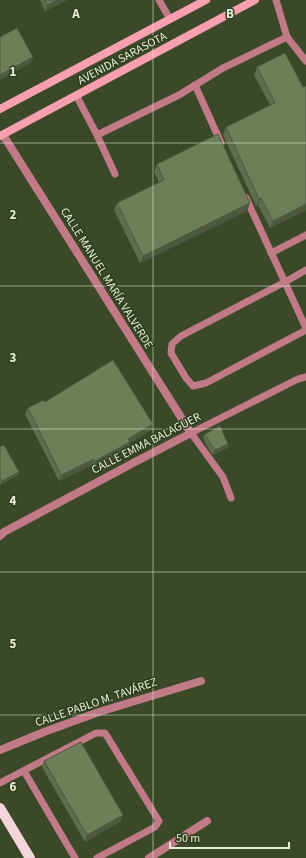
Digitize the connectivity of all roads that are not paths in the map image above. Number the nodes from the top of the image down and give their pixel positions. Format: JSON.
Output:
{"nodes":[{"id":1,"x":159,"y":0,"type":"edge"},
{"id":2,"x":206,"y":0,"type":"edge"},
{"id":3,"x":255,"y":0,"type":"edge"},
{"id":4,"x":276,"y":0,"type":"edge"},
{"id":5,"x":170,"y":19,"type":"junction"},
{"id":6,"x":287,"y":37,"type":"junction"},
{"id":7,"x":306,"y":61,"type":"edge"},
{"id":8,"x":195,"y":85,"type":"junction"},
{"id":9,"x":76,"y":95,"type":"junction"},
{"id":10,"x":0,"y":110,"type":"edge"},
{"id":11,"x":97,"y":135,"type":"junction"},
{"id":12,"x":1,"y":136,"type":"edge"},
{"id":13,"x":223,"y":148,"type":"edge"},
{"id":14,"x":115,"y":174,"type":"dead end"},
{"id":15,"x":242,"y":190,"type":"edge"},
{"id":16,"x":306,"y":235,"type":"edge"},
{"id":17,"x":271,"y":253,"type":"junction"},
{"id":18,"x":306,"y":270,"type":"edge"},
{"id":19,"x":285,"y":282,"type":"junction"},
{"id":20,"x":306,"y":329,"type":"edge"},
{"id":21,"x":306,"y":377,"type":"edge"},
{"id":22,"x":191,"y":433,"type":"junction"},
{"id":23,"x":231,"y":498,"type":"dead end"},
{"id":24,"x":1,"y":531,"type":"edge"},
{"id":25,"x":201,"y":681,"type":"dead end"},
{"id":26,"x":0,"y":750,"type":"edge"},
{"id":27,"x":24,"y":770,"type":"junction"},
{"id":28,"x":0,"y":783,"type":"edge"},
{"id":29,"x":0,"y":808,"type":"edge"},
{"id":30,"x":207,"y":821,"type":"dead end"},
{"id":31,"x":30,"y":858,"type":"edge"},
{"id":32,"x":75,"y":858,"type":"edge"},
{"id":33,"x":97,"y":858,"type":"edge"},
{"id":34,"x":150,"y":858,"type":"edge"}],
"edges":[{"from":1,"to":5,"type":"lane"},
{"from":2,"to":5,"type":"main road","name":"AVENIDA SARASOTA"},
{"from":3,"to":9,"type":"main road","name":"AVENIDA SARASOTA"},
{"from":4,"to":6,"type":"lane"},
{"from":5,"to":10,"type":"main road","name":"AVENIDA SARASOTA"},
{"from":6,"to":7,"type":"lane"},
{"from":6,"to":8,"type":"lane"},
{"from":8,"to":11,"type":"lane"},
{"from":8,"to":13,"type":"lane"},
{"from":9,"to":11,"type":"lane"},
{"from":9,"to":12,"type":"main road","name":"AVENIDA SARASOTA"},
{"from":11,"to":14,"type":"lane"},
{"from":12,"to":22,"type":"street","name":"CALLE MANUEL MARÍA VALVERDE"},
{"from":15,"to":17,"type":"lane"},
{"from":16,"to":17,"type":"lane"},
{"from":17,"to":19,"type":"lane"},
{"from":18,"to":19,"type":"lane"},
{"from":19,"to":20,"type":"lane"},
{"from":19,"to":20,"type":"lane"},
{"from":21,"to":22,"type":"lane","name":"CALLE EMMA BALAGUER"},
{"from":22,"to":23,"type":"lane"},
{"from":22,"to":24,"type":"street","name":"CALLE EMMA BALAGUER"},
{"from":25,"to":26,"type":"street","name":"CALLE PABLO M. TAVÁREZ"},
{"from":27,"to":28,"type":"lane"},
{"from":27,"to":32,"type":"lane"},
{"from":27,"to":33,"type":"lane"},
{"from":29,"to":31,"type":"main road"},
{"from":30,"to":34,"type":"street"}]}
